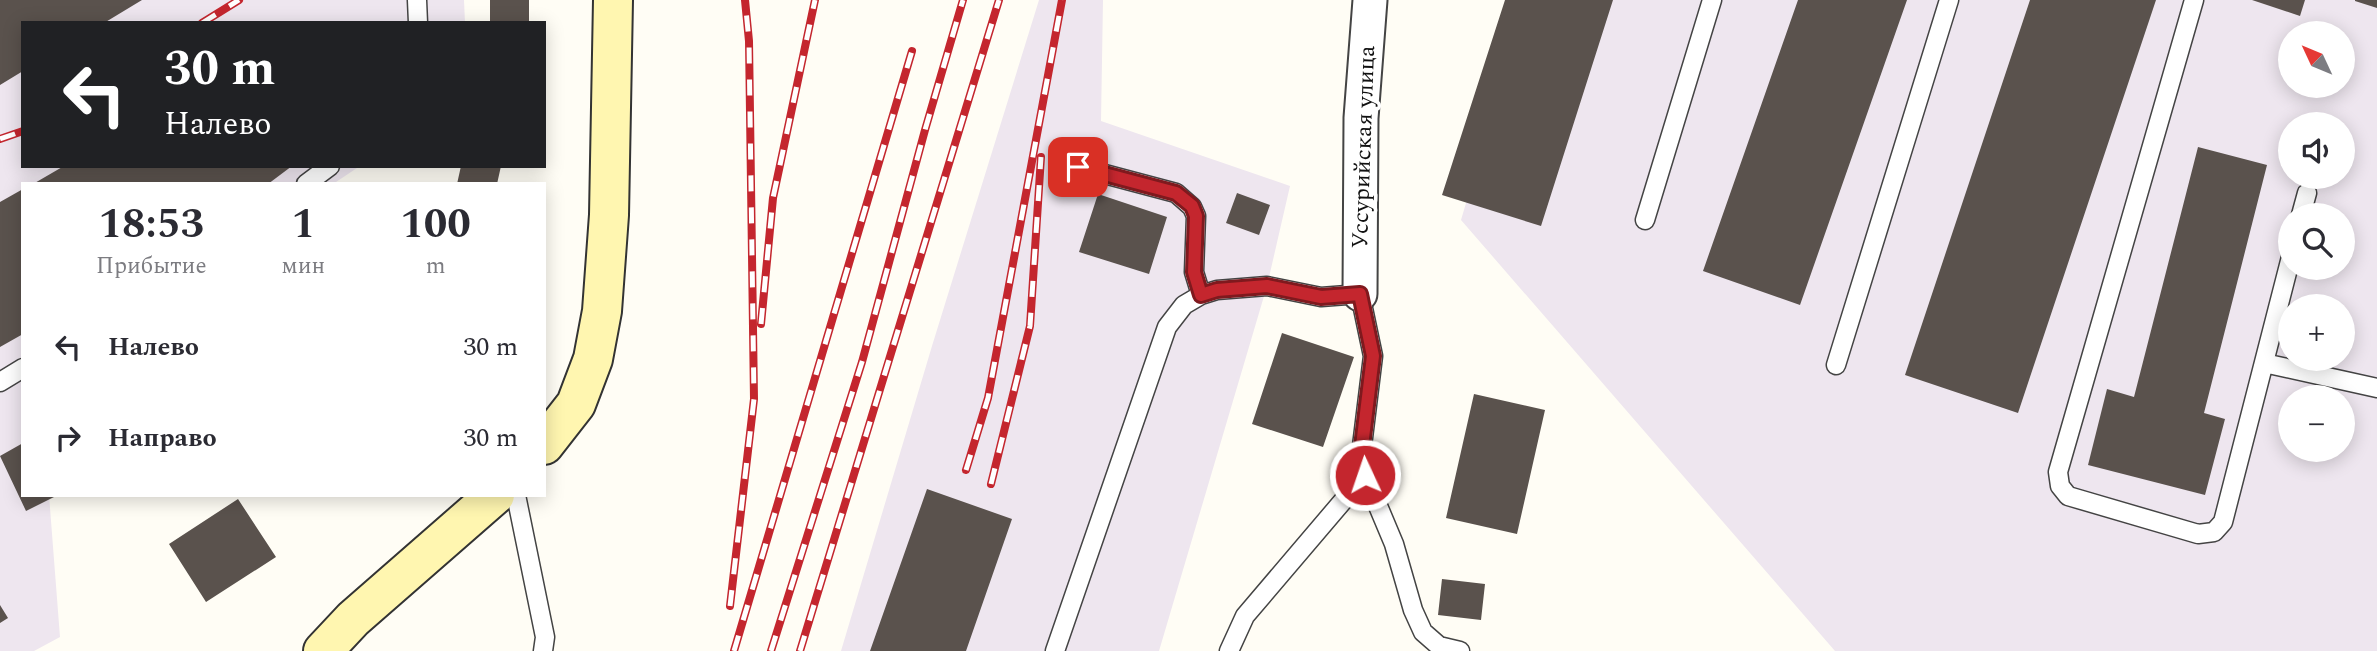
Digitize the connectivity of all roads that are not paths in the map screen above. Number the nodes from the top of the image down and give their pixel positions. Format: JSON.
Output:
{"nodes":[{"id":1,"x":417,"y":0,"type":"edge"},
{"id":2,"x":613,"y":0,"type":"edge"},
{"id":3,"x":1370,"y":0,"type":"edge"},
{"id":4,"x":1712,"y":0,"type":"edge"},
{"id":5,"x":1949,"y":0,"type":"edge"},
{"id":6,"x":2194,"y":0,"type":"edge"},
{"id":7,"x":418,"y":21,"type":"edge"},
{"id":8,"x":1078,"y":167,"type":"dead end"},
{"id":9,"x":327,"y":168,"type":"edge"},
{"id":10,"x":309,"y":182,"type":"edge"},
{"id":11,"x":2307,"y":193,"type":"dead end"},
{"id":12,"x":2304,"y":203,"type":"edge"},
{"id":13,"x":1645,"y":220,"type":"dead end"},
{"id":14,"x":2285,"y":280,"type":"edge"},
{"id":15,"x":1360,"y":294,"type":"junction"},
{"id":16,"x":1201,"y":295,"type":"junction"},
{"id":17,"x":2264,"y":363,"type":"junction"},
{"id":18,"x":1836,"y":365,"type":"dead end"},
{"id":19,"x":21,"y":369,"type":"edge"},
{"id":20,"x":0,"y":382,"type":"edge"},
{"id":21,"x":2377,"y":388,"type":"edge"},
{"id":22,"x":546,"y":442,"type":"edge"},
{"id":23,"x":1365,"y":475,"type":"junction"},
{"id":24,"x":493,"y":497,"type":"edge"},
{"id":25,"x":516,"y":497,"type":"edge"},
{"id":26,"x":323,"y":651,"type":"edge"},
{"id":27,"x":543,"y":651,"type":"edge"},
{"id":28,"x":1055,"y":651,"type":"edge"},
{"id":29,"x":1229,"y":651,"type":"edge"},
{"id":30,"x":1460,"y":651,"type":"edge"}],
"edges":[{"from":1,"to":7,"type":"lane"},
{"from":2,"to":22,"type":"main road"},
{"from":3,"to":15,"type":"street","name":"Уссурийская улица"},
{"from":4,"to":13,"type":"lane"},
{"from":5,"to":18,"type":"lane"},
{"from":6,"to":17,"type":"lane"},
{"from":8,"to":16,"type":"lane"},
{"from":9,"to":10,"type":"lane"},
{"from":11,"to":12,"type":"lane"},
{"from":14,"to":17,"type":"lane"},
{"from":15,"to":16,"type":"lane"},
{"from":15,"to":23,"type":"lane"},
{"from":16,"to":28,"type":"lane"},
{"from":17,"to":21,"type":"lane"},
{"from":19,"to":20,"type":"lane"},
{"from":23,"to":29,"type":"lane"},
{"from":23,"to":30,"type":"lane"},
{"from":24,"to":26,"type":"main road"},
{"from":25,"to":27,"type":"lane"}]}
